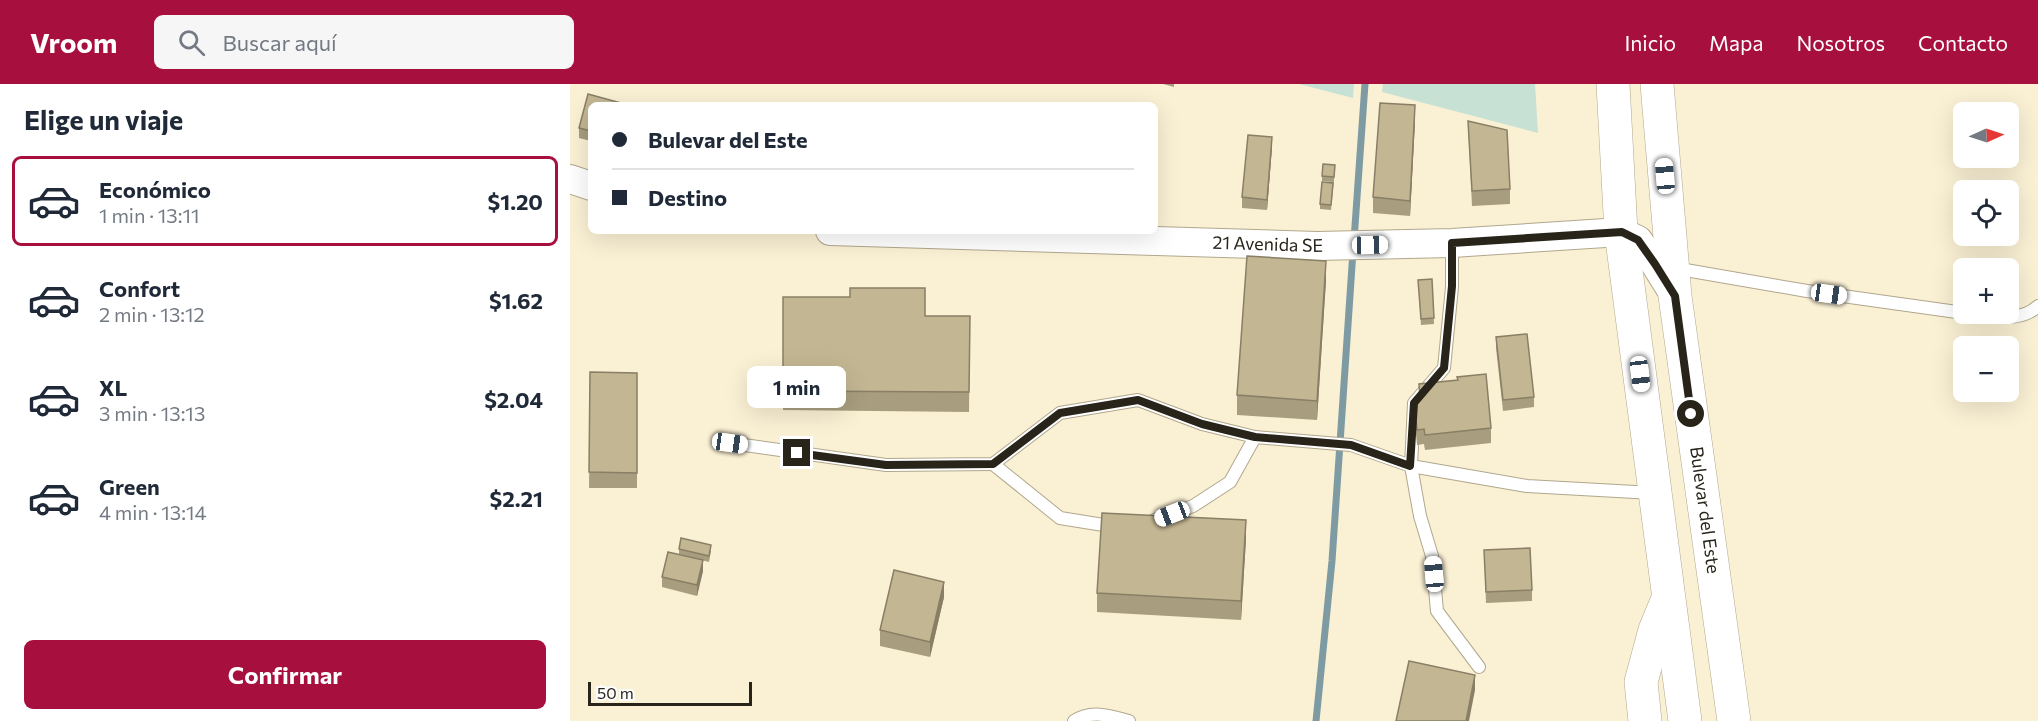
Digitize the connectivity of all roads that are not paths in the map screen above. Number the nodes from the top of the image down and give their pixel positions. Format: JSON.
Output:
{"nodes":[{"id":1,"x":1613,"y":84,"type":"edge"},
{"id":2,"x":1657,"y":84,"type":"edge"},
{"id":3,"x":570,"y":179,"type":"edge"},
{"id":4,"x":588,"y":185,"type":"edge"},
{"id":5,"x":1622,"y":232,"type":"junction"},
{"id":6,"x":927,"y":234,"type":"edge"},
{"id":7,"x":1452,"y":243,"type":"junction"},
{"id":8,"x":1674,"y":282,"type":"junction"},
{"id":9,"x":2038,"y":306,"type":"edge"},
{"id":10,"x":1953,"y":311,"type":"edge"},
{"id":11,"x":2019,"y":316,"type":"edge"},
{"id":12,"x":1255,"y":437,"type":"junction"},
{"id":13,"x":730,"y":443,"type":"dead end"},
{"id":14,"x":993,"y":464,"type":"junction"},
{"id":15,"x":1410,"y":466,"type":"junction"},
{"id":16,"x":1655,"y":493,"type":"junction"},
{"id":17,"x":1668,"y":597,"type":"junction"},
{"id":18,"x":1726,"y":664,"type":"junction"},
{"id":19,"x":1479,"y":667,"type":"dead end"},
{"id":20,"x":1074,"y":721,"type":"edge"},
{"id":21,"x":1129,"y":721,"type":"edge"},
{"id":22,"x":1645,"y":721,"type":"edge"},
{"id":23,"x":1685,"y":721,"type":"edge"},
{"id":24,"x":1734,"y":721,"type":"edge"},
{"id":25,"x":1752,"y":721,"type":"edge"}],
"edges":[{"from":1,"to":5,"type":"highway"},
{"from":2,"to":8,"type":"highway","name":"Bulevar del Este"},
{"from":3,"to":4,"type":"street"},
{"from":5,"to":7,"type":"street","name":"21 Avenida SE"},
{"from":5,"to":8,"type":"street"},
{"from":5,"to":16,"type":"highway"},
{"from":6,"to":7,"type":"street","name":"21 Avenida SE"},
{"from":7,"to":15,"type":"lane"},
{"from":8,"to":10,"type":"lane"},
{"from":8,"to":18,"type":"highway","name":"Bulevar del Este"},
{"from":9,"to":11,"type":"lane"},
{"from":12,"to":14,"type":"lane"},
{"from":12,"to":14,"type":"lane"},
{"from":12,"to":15,"type":"lane"},
{"from":13,"to":14,"type":"lane"},
{"from":15,"to":16,"type":"lane"},
{"from":15,"to":19,"type":"lane"},
{"from":16,"to":17,"type":"highway"},
{"from":17,"to":22,"type":"highway"},
{"from":17,"to":23,"type":"highway"},
{"from":18,"to":24,"type":"highway","name":"Bulevar del Este"},
{"from":18,"to":25,"type":"highway"},
{"from":20,"to":21,"type":"lane"}]}
